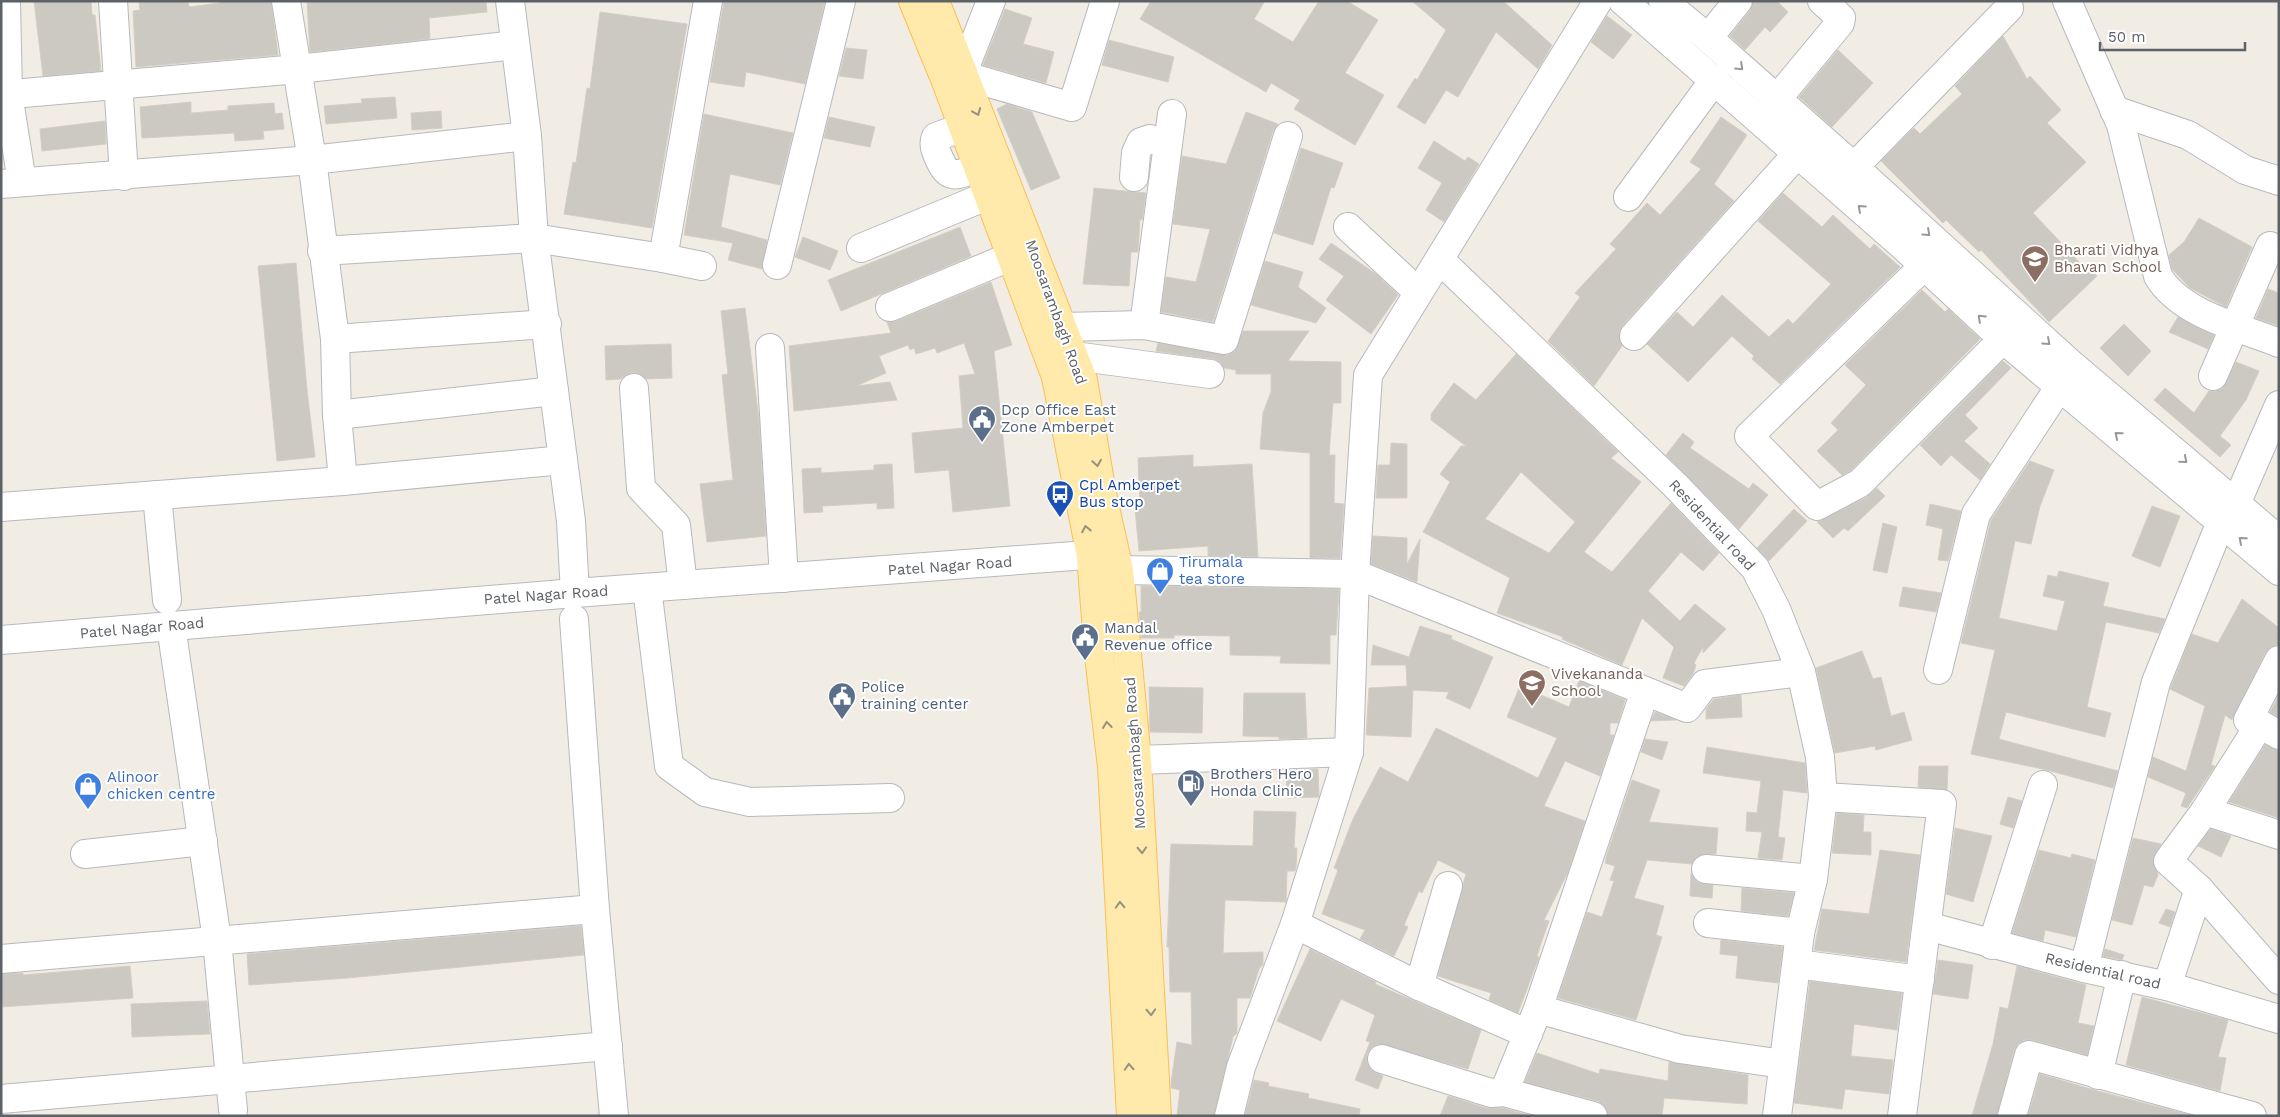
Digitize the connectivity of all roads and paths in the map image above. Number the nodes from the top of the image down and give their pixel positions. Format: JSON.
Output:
{"nodes":[{"id":1,"x":6,"y":1,"type":"edge"},
{"id":2,"x":112,"y":1,"type":"edge"},
{"id":3,"x":286,"y":1,"type":"edge"},
{"id":4,"x":510,"y":1,"type":"edge"},
{"id":5,"x":708,"y":1,"type":"edge"},
{"id":6,"x":841,"y":1,"type":"edge"},
{"id":7,"x":913,"y":1,"type":"edge"},
{"id":8,"x":935,"y":1,"type":"edge"},
{"id":9,"x":991,"y":1,"type":"edge"},
{"id":10,"x":1105,"y":1,"type":"edge"},
{"id":11,"x":1598,"y":1,"type":"edge"},
{"id":12,"x":1623,"y":1,"type":"edge"},
{"id":13,"x":1663,"y":1,"type":"edge"},
{"id":14,"x":1738,"y":1,"type":"edge"},
{"id":15,"x":1822,"y":1,"type":"edge"},
{"id":16,"x":2067,"y":1,"type":"edge"},
{"id":17,"x":2008,"y":8,"type":"dead end"},
{"id":18,"x":1708,"y":38,"type":"junction"},
{"id":19,"x":516,"y":45,"type":"junction"},
{"id":20,"x":298,"y":69,"type":"junction"},
{"id":21,"x":962,"y":75,"type":"junction"},
{"id":22,"x":1715,"y":79,"type":"junction"},
{"id":23,"x":119,"y":84,"type":"junction"},
{"id":24,"x":5,"y":94,"type":"edge"},
{"id":25,"x":1776,"y":100,"type":"junction"},
{"id":26,"x":2114,"y":110,"type":"junction"},
{"id":27,"x":1172,"y":114,"type":"dead end"},
{"id":28,"x":527,"y":136,"type":"junction"},
{"id":29,"x":1288,"y":136,"type":"dead end"},
{"id":30,"x":1168,"y":144,"type":"junction"},
{"id":31,"x":1798,"y":152,"type":"junction"},
{"id":32,"x":312,"y":160,"type":"junction"},
{"id":33,"x":1854,"y":167,"type":"junction"},
{"id":34,"x":124,"y":176,"type":"junction"},
{"id":35,"x":1134,"y":177,"type":"dead end"},
{"id":36,"x":2279,"y":180,"type":"edge"},
{"id":37,"x":12,"y":183,"type":"edge"},
{"id":38,"x":989,"y":195,"type":"junction"},
{"id":39,"x":1628,"y":197,"type":"dead end"},
{"id":40,"x":1348,"y":227,"type":"dead end"},
{"id":41,"x":534,"y":238,"type":"junction"},
{"id":42,"x":2270,"y":246,"type":"dead end"},
{"id":43,"x":862,"y":248,"type":"dead end"},
{"id":44,"x":322,"y":251,"type":"junction"},
{"id":45,"x":1012,"y":256,"type":"junction"},
{"id":46,"x":663,"y":258,"type":"junction"},
{"id":47,"x":1440,"y":260,"type":"junction"},
{"id":48,"x":778,"y":265,"type":"dead end"},
{"id":49,"x":1925,"y":265,"type":"junction"},
{"id":50,"x":702,"y":266,"type":"dead end"},
{"id":51,"x":1418,"y":292,"type":"junction"},
{"id":52,"x":890,"y":307,"type":"dead end"},
{"id":53,"x":547,"y":324,"type":"junction"},
{"id":54,"x":1144,"y":325,"type":"junction"},
{"id":55,"x":2235,"y":326,"type":"junction"},
{"id":56,"x":1063,"y":327,"type":"junction"},
{"id":57,"x":1634,"y":336,"type":"dead end"},
{"id":58,"x":335,"y":339,"type":"junction"},
{"id":59,"x":2003,"y":339,"type":"junction"},
{"id":60,"x":2279,"y":343,"type":"edge"},
{"id":61,"x":770,"y":348,"type":"dead end"},
{"id":62,"x":1074,"y":356,"type":"junction"},
{"id":63,"x":1210,"y":374,"type":"dead end"},
{"id":64,"x":2213,"y":376,"type":"dead end"},
{"id":65,"x":2060,"y":386,"type":"junction"},
{"id":66,"x":634,"y":388,"type":"dead end"},
{"id":67,"x":554,"y":391,"type":"junction"},
{"id":68,"x":2279,"y":405,"type":"edge"},
{"id":69,"x":337,"y":415,"type":"junction"},
{"id":70,"x":564,"y":460,"type":"junction"},
{"id":71,"x":343,"y":481,"type":"junction"},
{"id":72,"x":157,"y":495,"type":"junction"},
{"id":73,"x":1,"y":507,"type":"edge"},
{"id":74,"x":2228,"y":513,"type":"junction"},
{"id":75,"x":2279,"y":540,"type":"edge"},
{"id":76,"x":1108,"y":560,"type":"junction"},
{"id":77,"x":2279,"y":572,"type":"edge"},
{"id":78,"x":1355,"y":574,"type":"junction"},
{"id":79,"x":784,"y":578,"type":"junction"},
{"id":80,"x":683,"y":585,"type":"junction"},
{"id":81,"x":647,"y":588,"type":"junction"},
{"id":82,"x":575,"y":593,"type":"junction"},
{"id":83,"x":169,"y":613,"type":"junction"},
{"id":84,"x":574,"y":619,"type":"dead end"},
{"id":85,"x":1,"y":640,"type":"edge"},
{"id":86,"x":2279,"y":660,"type":"edge"},
{"id":87,"x":1938,"y":670,"type":"dead end"},
{"id":88,"x":1801,"y":672,"type":"junction"},
{"id":89,"x":1645,"y":691,"type":"junction"},
{"id":90,"x":2262,"y":726,"type":"edge"},
{"id":91,"x":1349,"y":752,"type":"junction"},
{"id":92,"x":1124,"y":761,"type":"junction"},
{"id":93,"x":2043,"y":785,"type":"dead end"},
{"id":94,"x":1823,"y":797,"type":"junction"},
{"id":95,"x":890,"y":798,"type":"dead end"},
{"id":96,"x":2205,"y":811,"type":"junction"},
{"id":97,"x":2279,"y":835,"type":"edge"},
{"id":98,"x":203,"y":841,"type":"junction"},
{"id":99,"x":85,"y":854,"type":"dead end"},
{"id":100,"x":1706,"y":869,"type":"dead end"},
{"id":101,"x":1813,"y":879,"type":"junction"},
{"id":102,"x":1448,"y":886,"type":"dead end"},
{"id":103,"x":2199,"y":890,"type":"junction"},
{"id":104,"x":595,"y":909,"type":"junction"},
{"id":105,"x":1708,"y":923,"type":"dead end"},
{"id":106,"x":1296,"y":924,"type":"junction"},
{"id":107,"x":1927,"y":926,"type":"junction"},
{"id":108,"x":1800,"y":933,"type":"junction"},
{"id":109,"x":217,"y":940,"type":"junction"},
{"id":110,"x":1992,"y":945,"type":"junction"},
{"id":111,"x":1,"y":959,"type":"edge"},
{"id":112,"x":1797,"y":964,"type":"junction"},
{"id":113,"x":2084,"y":968,"type":"junction"},
{"id":114,"x":2122,"y":975,"type":"junction"},
{"id":115,"x":1920,"y":980,"type":"junction"},
{"id":116,"x":2279,"y":980,"type":"edge"},
{"id":117,"x":1419,"y":986,"type":"junction"},
{"id":118,"x":2167,"y":986,"type":"junction"},
{"id":119,"x":2279,"y":1019,"type":"edge"},
{"id":120,"x":1533,"y":1022,"type":"junction"},
{"id":121,"x":608,"y":1046,"type":"junction"},
{"id":122,"x":1382,"y":1059,"type":"dead end"},
{"id":123,"x":1783,"y":1064,"type":"junction"},
{"id":124,"x":2098,"y":1074,"type":"junction"},
{"id":125,"x":230,"y":1078,"type":"junction"},
{"id":126,"x":1504,"y":1092,"type":"junction"},
{"id":127,"x":1,"y":1098,"type":"edge"},
{"id":128,"x":233,"y":1110,"type":"dead end"},
{"id":129,"x":614,"y":1116,"type":"edge"},
{"id":130,"x":1132,"y":1116,"type":"edge"},
{"id":131,"x":1157,"y":1116,"type":"edge"},
{"id":132,"x":1229,"y":1116,"type":"edge"},
{"id":133,"x":1593,"y":1116,"type":"edge"},
{"id":134,"x":1777,"y":1116,"type":"edge"},
{"id":135,"x":1902,"y":1116,"type":"edge"},
{"id":136,"x":2012,"y":1116,"type":"edge"},
{"id":137,"x":2252,"y":1116,"type":"edge"}],
"edges":[{"from":1,"to":24,"type":"street"},
{"from":2,"to":23,"type":"street"},
{"from":3,"to":20,"type":"street"},
{"from":4,"to":19,"type":"street"},
{"from":5,"to":46,"type":"street"},
{"from":6,"to":48,"type":"street"},
{"from":7,"to":38,"type":"main road","name":"Moosarambagh Road"},
{"from":8,"to":21,"type":"main road","name":"Moosarambagh Road"},
{"from":9,"to":21,"type":"street"},
{"from":10,"to":21,"type":"street"},
{"from":11,"to":47,"type":"street"},
{"from":12,"to":22,"type":"street"},
{"from":13,"to":18,"type":"street"},
{"from":14,"to":18,"type":"street"},
{"from":15,"to":25,"type":"street"},
{"from":16,"to":26,"type":"street"},
{"from":17,"to":33,"type":"street"},
{"from":18,"to":25,"type":"street","one_way":true},
{"from":19,"to":20,"type":"street"},
{"from":19,"to":28,"type":"street"},
{"from":20,"to":23,"type":"street"},
{"from":20,"to":32,"type":"street"},
{"from":21,"to":56,"type":"main road","name":"Moosarambagh Road","one_way":true},
{"from":22,"to":31,"type":"street"},
{"from":22,"to":39,"type":"street"},
{"from":23,"to":24,"type":"street"},
{"from":23,"to":34,"type":"street"},
{"from":24,"to":37,"type":"street"},
{"from":25,"to":33,"type":"street"},
{"from":26,"to":36,"type":"street"},
{"from":26,"to":55,"type":"street"},
{"from":27,"to":30,"type":"street"},
{"from":28,"to":32,"type":"street"},
{"from":28,"to":41,"type":"street"},
{"from":29,"to":54,"type":"street"},
{"from":30,"to":35,"type":"street"},
{"from":30,"to":54,"type":"street"},
{"from":49,"to":31,"type":"street","one_way":true},
{"from":31,"to":57,"type":"street"},
{"from":32,"to":34,"type":"street"},
{"from":32,"to":44,"type":"street"},
{"from":33,"to":74,"type":"street","one_way":true},
{"from":34,"to":37,"type":"street"},
{"from":38,"to":43,"type":"street"},
{"from":38,"to":45,"type":"main road","name":"Moosarambagh Road"},
{"from":40,"to":51,"type":"street"},
{"from":41,"to":44,"type":"street"},
{"from":41,"to":46,"type":"street"},
{"from":41,"to":53,"type":"street"},
{"from":42,"to":55,"type":"street"},
{"from":44,"to":58,"type":"street"},
{"from":45,"to":52,"type":"street"},
{"from":76,"to":45,"type":"main road","name":"Moosarambagh Road","one_way":true},
{"from":46,"to":50,"type":"street"},
{"from":47,"to":51,"type":"street"},
{"from":47,"to":88,"type":"street","name":"Residential road"},
{"from":59,"to":49,"type":"street","one_way":true},
{"from":49,"to":59,"type":"street"},
{"from":51,"to":78,"type":"street"},
{"from":53,"to":58,"type":"street"},
{"from":53,"to":67,"type":"street"},
{"from":54,"to":56,"type":"street"},
{"from":55,"to":60,"type":"street"},
{"from":55,"to":64,"type":"street"},
{"from":56,"to":62,"type":"main road","name":"Moosarambagh Road"},
{"from":58,"to":69,"type":"street"},
{"from":59,"to":65,"type":"street"},
{"from":61,"to":79,"type":"street"},
{"from":62,"to":63,"type":"street"},
{"from":62,"to":76,"type":"main road","name":"Moosarambagh Road","one_way":true},
{"from":74,"to":65,"type":"street","one_way":true},
{"from":65,"to":87,"type":"street"},
{"from":66,"to":80,"type":"street"},
{"from":67,"to":69,"type":"street"},
{"from":67,"to":70,"type":"street"},
{"from":68,"to":74,"type":"street"},
{"from":69,"to":71,"type":"street"},
{"from":70,"to":71,"type":"street"},
{"from":70,"to":82,"type":"street"},
{"from":71,"to":72,"type":"street"},
{"from":72,"to":73,"type":"street"},
{"from":72,"to":83,"type":"street"},
{"from":74,"to":75,"type":"street"},
{"from":77,"to":74,"type":"street","one_way":true},
{"from":74,"to":113,"type":"street"},
{"from":76,"to":78,"type":"street","name":"Patel Nagar Road"},
{"from":76,"to":79,"type":"street","name":"Patel Nagar Road"},
{"from":76,"to":92,"type":"main road","name":"Moosarambagh Road"},
{"from":78,"to":89,"type":"street"},
{"from":78,"to":91,"type":"street"},
{"from":79,"to":80,"type":"street","name":"Patel Nagar Road"},
{"from":80,"to":81,"type":"street","name":"Patel Nagar Road"},
{"from":81,"to":82,"type":"street","name":"Patel Nagar Road"},
{"from":81,"to":95,"type":"street"},
{"from":82,"to":83,"type":"street","name":"Patel Nagar Road"},
{"from":83,"to":85,"type":"street","name":"Patel Nagar Road"},
{"from":83,"to":98,"type":"street"},
{"from":84,"to":104,"type":"street"},
{"from":86,"to":90,"type":"street"},
{"from":88,"to":89,"type":"street"},
{"from":88,"to":94,"type":"street","name":"Residential road"},
{"from":89,"to":120,"type":"street"},
{"from":90,"to":96,"type":"street"},
{"from":91,"to":92,"type":"street"},
{"from":91,"to":106,"type":"street"},
{"from":130,"to":92,"type":"main road","name":"Moosarambagh Road","one_way":true},
{"from":92,"to":131,"type":"main road","name":"Moosarambagh Road","one_way":true},
{"from":93,"to":110,"type":"street"},
{"from":94,"to":101,"type":"street","name":"Residential road"},
{"from":94,"to":107,"type":"street"},
{"from":96,"to":97,"type":"street"},
{"from":96,"to":103,"type":"street"},
{"from":98,"to":99,"type":"street"},
{"from":98,"to":109,"type":"street"},
{"from":100,"to":101,"type":"street"},
{"from":101,"to":108,"type":"street","name":"Residential road"},
{"from":102,"to":117,"type":"street"},
{"from":103,"to":116,"type":"street"},
{"from":103,"to":118,"type":"street"},
{"from":104,"to":109,"type":"street"},
{"from":104,"to":121,"type":"street"},
{"from":105,"to":108,"type":"street"},
{"from":106,"to":117,"type":"street"},
{"from":106,"to":132,"type":"street"},
{"from":107,"to":110,"type":"street","name":"Residential road"},
{"from":107,"to":115,"type":"street"},
{"from":108,"to":112,"type":"street","name":"Residential road"},
{"from":109,"to":111,"type":"street"},
{"from":109,"to":125,"type":"street"},
{"from":110,"to":113,"type":"street","name":"Residential road"},
{"from":112,"to":115,"type":"street"},
{"from":112,"to":123,"type":"street","name":"Residential road"},
{"from":113,"to":114,"type":"street","name":"Residential road"},
{"from":114,"to":118,"type":"street","name":"Residential road"},
{"from":114,"to":124,"type":"street"},
{"from":115,"to":135,"type":"street"},
{"from":117,"to":120,"type":"street"},
{"from":118,"to":119,"type":"street","name":"Residential road"},
{"from":120,"to":123,"type":"street"},
{"from":120,"to":126,"type":"street"},
{"from":121,"to":125,"type":"street"},
{"from":121,"to":129,"type":"street"},
{"from":122,"to":126,"type":"street"},
{"from":123,"to":134,"type":"street","name":"Residential road"},
{"from":124,"to":136,"type":"street"},
{"from":124,"to":137,"type":"street"},
{"from":125,"to":127,"type":"street"},
{"from":125,"to":128,"type":"street"},
{"from":126,"to":133,"type":"street"}]}
